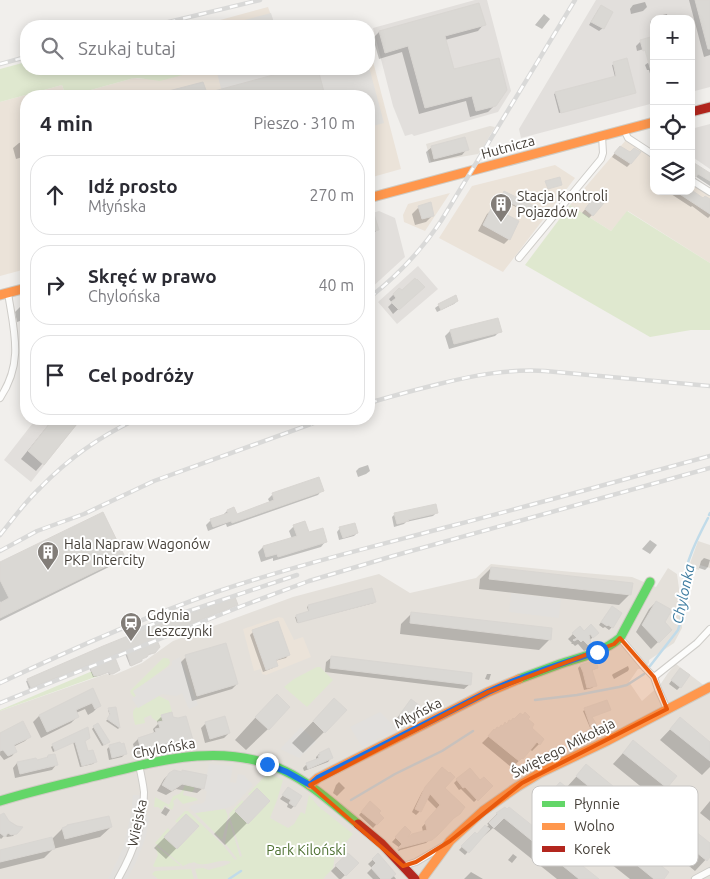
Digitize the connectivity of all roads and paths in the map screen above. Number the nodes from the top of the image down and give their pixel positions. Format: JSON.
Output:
{"nodes":[{"id":1,"x":710,"y":107,"type":"edge"},
{"id":2,"x":695,"y":111,"type":"edge"},
{"id":3,"x":650,"y":123,"type":"edge"},
{"id":4,"x":624,"y":130,"type":"junction"},
{"id":5,"x":602,"y":136,"type":"junction"},
{"id":6,"x":650,"y":152,"type":"edge"},
{"id":7,"x":695,"y":183,"type":"edge"},
{"id":8,"x":710,"y":192,"type":"edge"},
{"id":9,"x":375,"y":196,"type":"edge"},
{"id":10,"x":519,"y":258,"type":"dead end"},
{"id":11,"x":20,"y":290,"type":"edge"},
{"id":12,"x":4,"y":294,"type":"edge"},
{"id":13,"x":0,"y":398,"type":"edge"},
{"id":14,"x":650,"y":582,"type":"dead end"},
{"id":15,"x":710,"y":629,"type":"edge"},
{"id":16,"x":620,"y":638,"type":"junction"},
{"id":17,"x":654,"y":677,"type":"junction"},
{"id":18,"x":710,"y":687,"type":"edge"},
{"id":19,"x":667,"y":709,"type":"junction"},
{"id":20,"x":139,"y":765,"type":"junction"},
{"id":21,"x":310,"y":785,"type":"junction"},
{"id":22,"x":0,"y":801,"type":"edge"},
{"id":23,"x":450,"y":841,"type":"junction"},
{"id":24,"x":404,"y":866,"type":"junction"},
{"id":25,"x":710,"y":872,"type":"edge"},
{"id":26,"x":118,"y":879,"type":"edge"},
{"id":27,"x":415,"y":879,"type":"edge"},
{"id":28,"x":422,"y":879,"type":"edge"},
{"id":29,"x":695,"y":879,"type":"edge"}],
"edges":[{"from":1,"to":2,"type":"street"},
{"from":3,"to":4,"type":"street","name":"Hutnicza"},
{"from":4,"to":5,"type":"street","name":"Hutnicza"},
{"from":4,"to":6,"type":"street"},
{"from":5,"to":9,"type":"street","name":"Hutnicza"},
{"from":5,"to":10,"type":"street"},
{"from":7,"to":8,"type":"street"},
{"from":11,"to":12,"type":"street"},
{"from":12,"to":13,"type":"street"},
{"from":14,"to":16,"type":"street","name":"Młyńska"},
{"from":15,"to":17,"type":"street"},
{"from":16,"to":17,"type":"street"},
{"from":16,"to":21,"type":"street","name":"Młyńska"},
{"from":17,"to":19,"type":"street"},
{"from":18,"to":19,"type":"street","name":"Świętego Mikołaja"},
{"from":19,"to":23,"type":"street","name":"Świętego Mikołaja"},
{"from":20,"to":21,"type":"street","name":"Chylońska"},
{"from":20,"to":22,"type":"street","name":"Chylońska"},
{"from":20,"to":26,"type":"street","name":"Wiejska"},
{"from":21,"to":24,"type":"street","name":"Chylońska"},
{"from":23,"to":24,"type":"street","name":"Świętego Mikołaja"},
{"from":23,"to":28,"type":"street","name":"Świętego Mikołaja"},
{"from":24,"to":27,"type":"street","name":"Chylońska"},
{"from":25,"to":29,"type":"street"}]}
